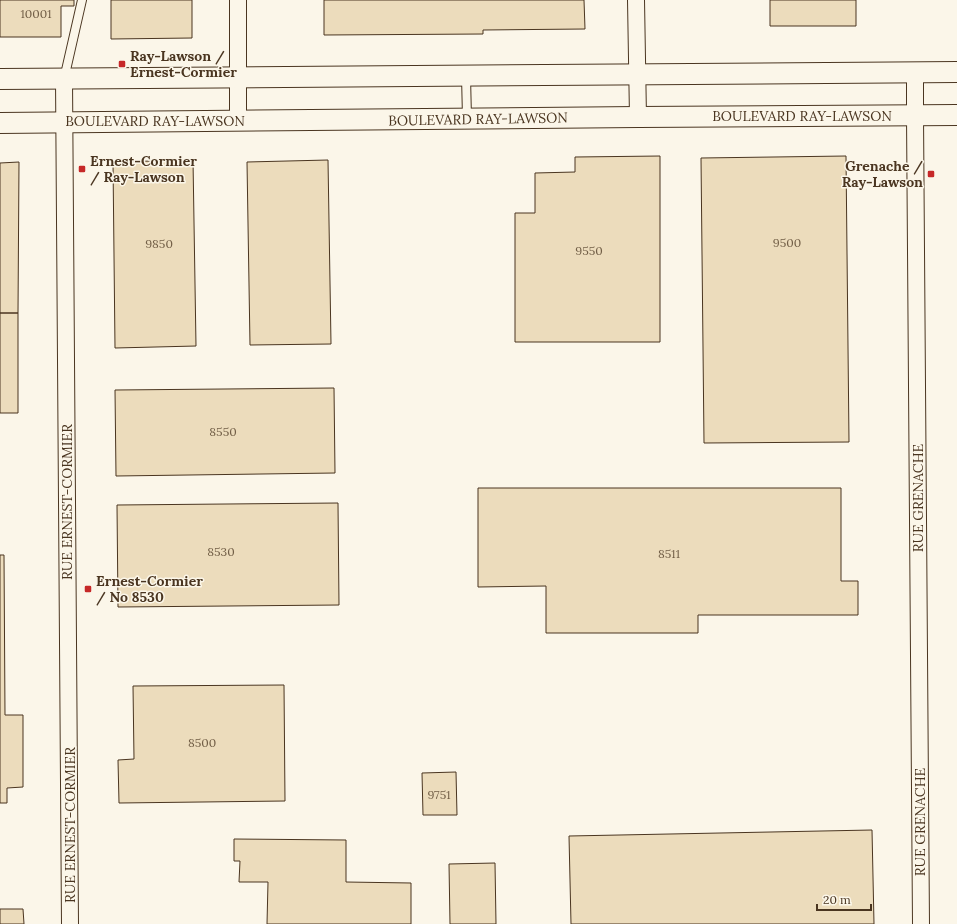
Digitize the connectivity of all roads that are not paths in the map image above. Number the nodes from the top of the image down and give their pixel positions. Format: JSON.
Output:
{"nodes":[{"id":1,"x":82,"y":0,"type":"edge"},
{"id":2,"x":238,"y":0,"type":"edge"},
{"id":3,"x":636,"y":0,"type":"edge"},
{"id":4,"x":915,"y":72,"type":"junction"},
{"id":5,"x":957,"y":72,"type":"edge"},
{"id":6,"x":638,"y":73,"type":"junction"},
{"id":7,"x":466,"y":75,"type":"junction"},
{"id":8,"x":238,"y":78,"type":"junction"},
{"id":9,"x":64,"y":79,"type":"junction"},
{"id":10,"x":0,"y":80,"type":"edge"},
{"id":11,"x":638,"y":116,"type":"junction"},
{"id":12,"x":915,"y":116,"type":"junction"},
{"id":13,"x":957,"y":116,"type":"edge"},
{"id":14,"x":467,"y":119,"type":"junction"},
{"id":15,"x":238,"y":121,"type":"junction"},
{"id":16,"x":64,"y":122,"type":"junction"},
{"id":17,"x":0,"y":123,"type":"edge"},
{"id":18,"x":70,"y":924,"type":"edge"},
{"id":19,"x":921,"y":924,"type":"edge"}],
"edges":[{"from":1,"to":9,"type":"lane"},
{"from":2,"to":8,"type":"street"},
{"from":3,"to":6,"type":"street"},
{"from":4,"to":5,"type":"street"},
{"from":4,"to":6,"type":"street"},
{"from":4,"to":12,"type":"street","name":"RUE GRENACHE"},
{"from":6,"to":7,"type":"street"},
{"from":6,"to":11,"type":"street"},
{"from":7,"to":8,"type":"street"},
{"from":7,"to":14,"type":"lane"},
{"from":8,"to":9,"type":"street"},
{"from":8,"to":15,"type":"street"},
{"from":9,"to":10,"type":"street"},
{"from":9,"to":16,"type":"street","name":"RUE ERNEST-CORMIER"},
{"from":11,"to":12,"type":"street","name":"BOULEVARD RAY-LAWSON"},
{"from":11,"to":14,"type":"street","name":"BOULEVARD RAY-LAWSON"},
{"from":12,"to":13,"type":"street","name":"BOULEVARD RAY-LAWSON"},
{"from":12,"to":19,"type":"street","name":"RUE GRENACHE"},
{"from":14,"to":15,"type":"street","name":"BOULEVARD RAY-LAWSON"},
{"from":15,"to":16,"type":"street","name":"BOULEVARD RAY-LAWSON"},
{"from":16,"to":17,"type":"street","name":"BOULEVARD RAY-LAWSON"},
{"from":16,"to":18,"type":"street","name":"RUE ERNEST-CORMIER"}]}
